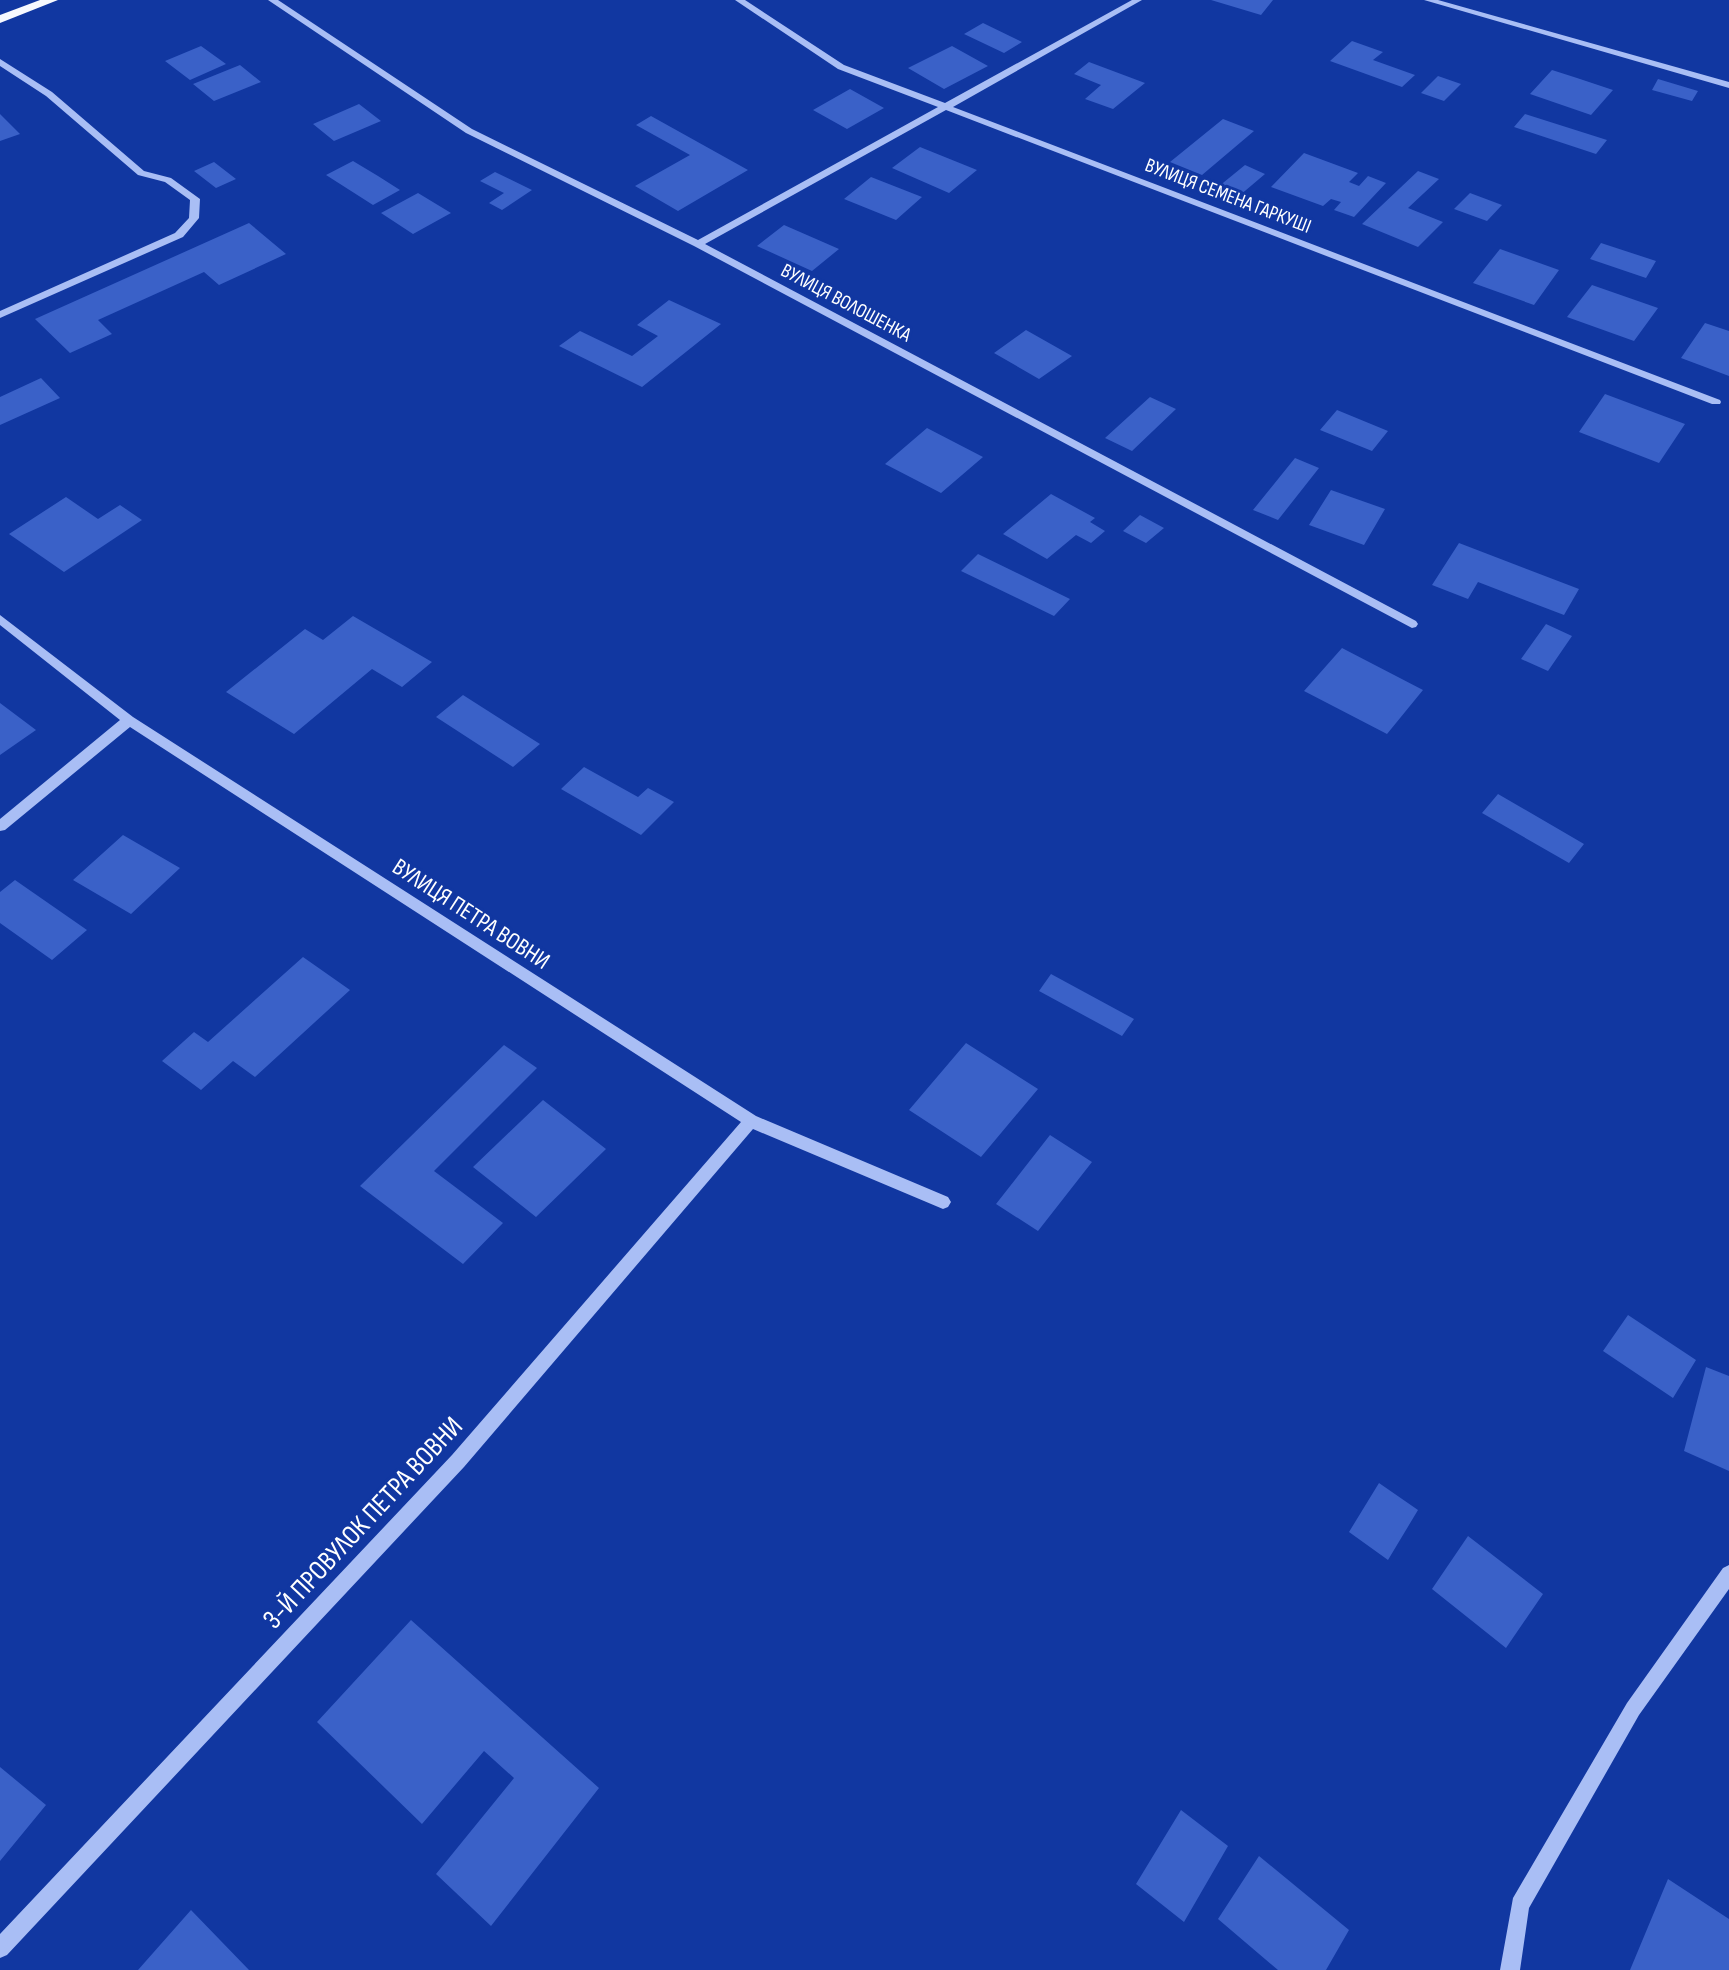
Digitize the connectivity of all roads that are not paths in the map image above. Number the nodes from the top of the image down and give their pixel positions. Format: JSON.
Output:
{"nodes":[{"id":1,"x":52,"y":0,"type":"edge"},
{"id":2,"x":272,"y":0,"type":"edge"},
{"id":3,"x":739,"y":0,"type":"edge"},
{"id":4,"x":1138,"y":0,"type":"edge"},
{"id":5,"x":1428,"y":0,"type":"edge"},
{"id":6,"x":0,"y":19,"type":"edge"},
{"id":7,"x":0,"y":62,"type":"edge"},
{"id":8,"x":1729,"y":85,"type":"edge"},
{"id":9,"x":946,"y":107,"type":"junction"},
{"id":10,"x":698,"y":244,"type":"junction"},
{"id":11,"x":0,"y":315,"type":"edge"},
{"id":12,"x":1716,"y":402,"type":"dead end"},
{"id":13,"x":0,"y":619,"type":"edge"},
{"id":14,"x":1412,"y":624,"type":"dead end"},
{"id":15,"x":129,"y":720,"type":"junction"},
{"id":16,"x":0,"y":826,"type":"edge"},
{"id":17,"x":751,"y":1121,"type":"junction"},
{"id":18,"x":943,"y":1202,"type":"dead end"},
{"id":19,"x":1729,"y":1574,"type":"edge"},
{"id":20,"x":0,"y":1948,"type":"edge"},
{"id":21,"x":1510,"y":1970,"type":"edge"}],
"edges":[{"from":1,"to":6,"type":"main road"},
{"from":2,"to":10,"type":"street","name":"ВУЛИЦЯ ВОЛОШЕНКА"},
{"from":3,"to":9,"type":"street","name":"ВУЛИЦЯ СЕМЕНА ГАРКУШІ"},
{"from":4,"to":9,"type":"street"},
{"from":5,"to":8,"type":"street"},
{"from":7,"to":11,"type":"street"},
{"from":9,"to":10,"type":"street"},
{"from":9,"to":12,"type":"street","name":"ВУЛИЦЯ СЕМЕНА ГАРКУШІ"},
{"from":10,"to":14,"type":"street","name":"ВУЛИЦЯ ВОЛОШЕНКА"},
{"from":13,"to":15,"type":"street","name":"ВУЛИЦЯ ПЕТРА ВОВНИ"},
{"from":15,"to":16,"type":"street"},
{"from":15,"to":17,"type":"street","name":"ВУЛИЦЯ ПЕТРА ВОВНИ"},
{"from":17,"to":18,"type":"street","name":"ВУЛИЦЯ ПЕТРА ВОВНИ"},
{"from":17,"to":20,"type":"street","name":"3-Й ПРОВУЛОК ПЕТРА ВОВНИ"},
{"from":19,"to":21,"type":"street"}]}
